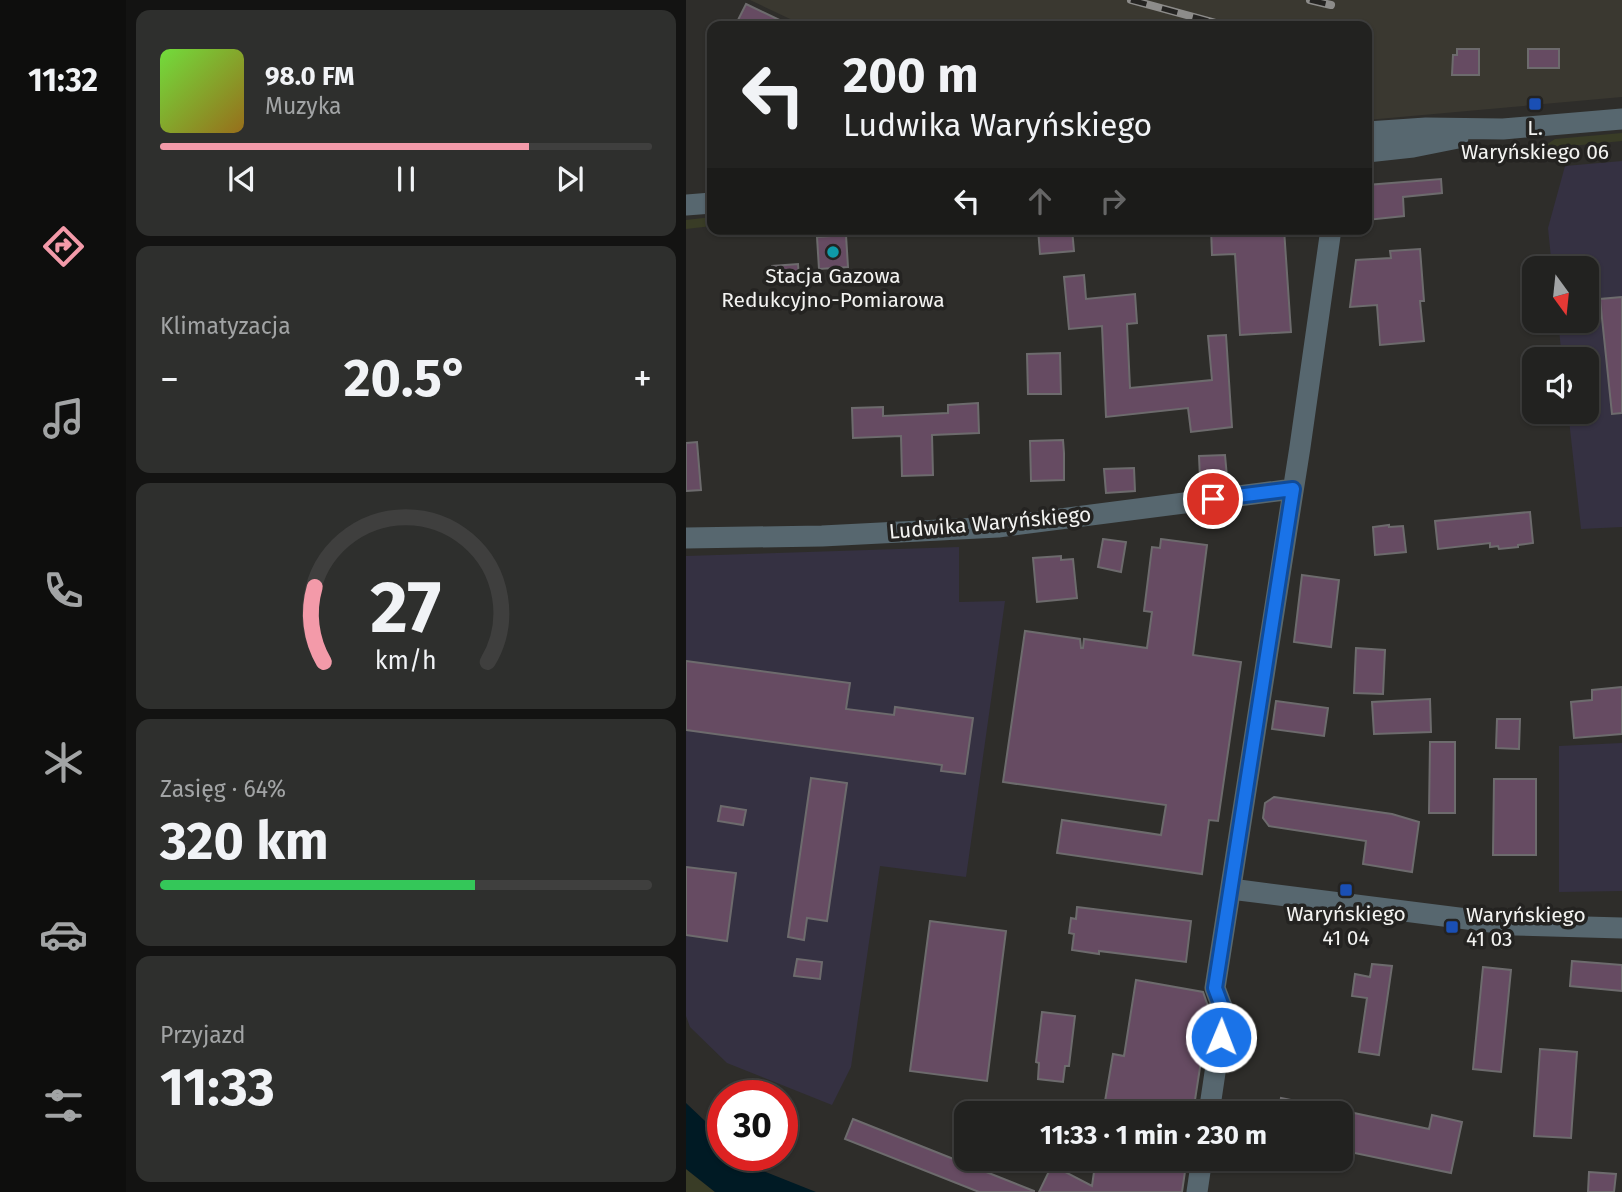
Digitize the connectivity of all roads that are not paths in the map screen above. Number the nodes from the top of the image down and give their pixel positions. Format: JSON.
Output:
{"nodes":[{"id":1,"x":1622,"y":119,"type":"edge"},
{"id":2,"x":1503,"y":129,"type":"junction"},
{"id":3,"x":1372,"y":132,"type":"edge"},
{"id":4,"x":1372,"y":151,"type":"edge"},
{"id":5,"x":707,"y":203,"type":"edge"},
{"id":6,"x":686,"y":205,"type":"edge"},
{"id":7,"x":1330,"y":235,"type":"edge"},
{"id":8,"x":1293,"y":489,"type":"junction"},
{"id":9,"x":686,"y":538,"type":"edge"},
{"id":10,"x":1231,"y":889,"type":"junction"},
{"id":11,"x":1622,"y":928,"type":"edge"},
{"id":12,"x":1211,"y":1101,"type":"edge"},
{"id":13,"x":1200,"y":1171,"type":"edge"},
{"id":14,"x":1197,"y":1192,"type":"edge"}],
"edges":[{"from":1,"to":2,"type":"street"},
{"from":2,"to":3,"type":"street"},
{"from":2,"to":4,"type":"street"},
{"from":5,"to":6,"type":"street"},
{"from":7,"to":8,"type":"street"},
{"from":8,"to":9,"type":"street","name":"Ludwika Waryńskiego"},
{"from":8,"to":10,"type":"street"},
{"from":10,"to":11,"type":"street"},
{"from":10,"to":12,"type":"street"},
{"from":13,"to":14,"type":"street"}]}
